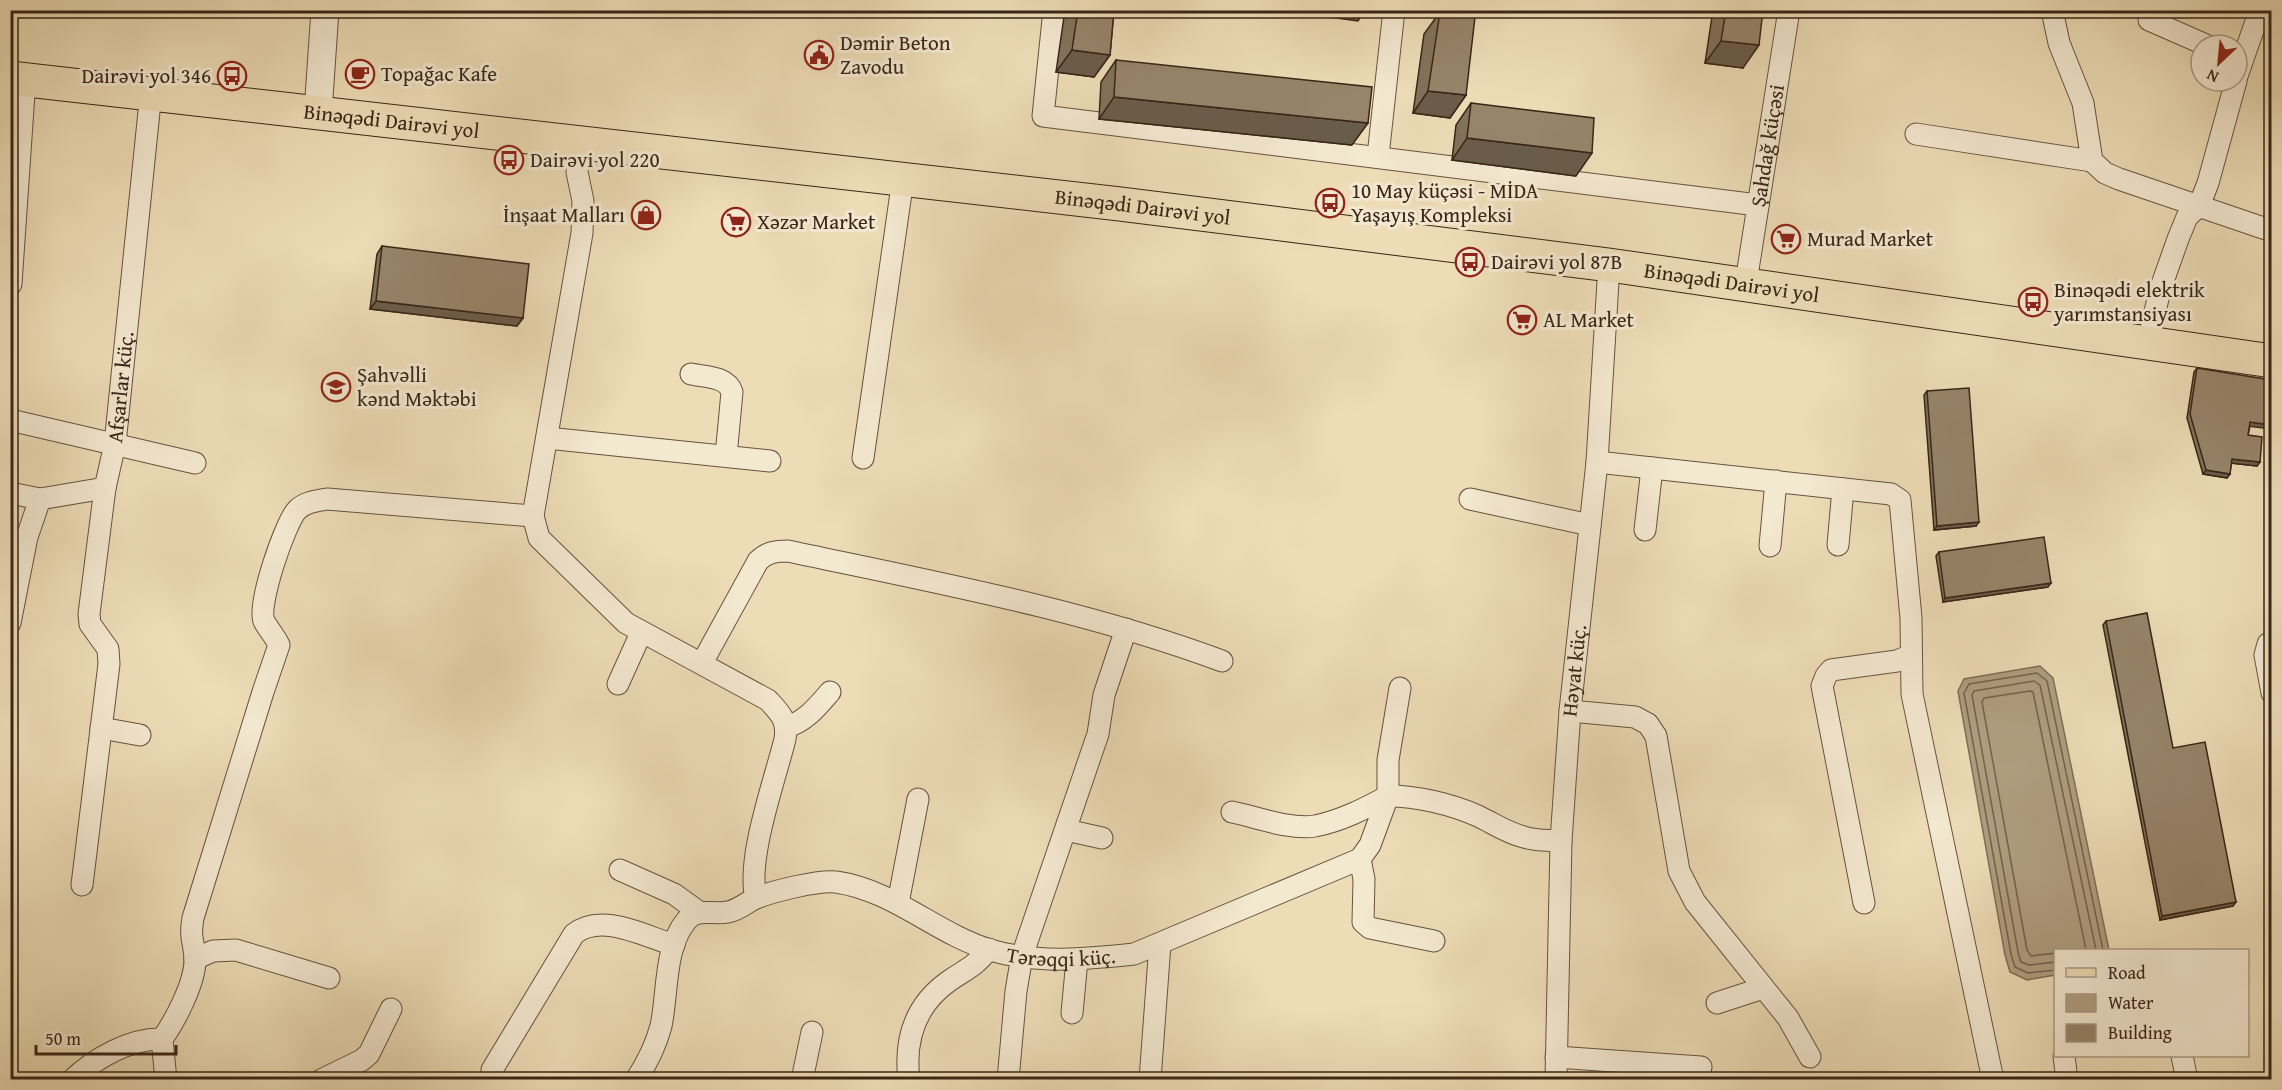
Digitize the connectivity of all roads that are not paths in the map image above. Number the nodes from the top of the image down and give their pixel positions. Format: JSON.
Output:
{"nodes":[{"id":1,"x":325,"y":10,"type":"edge"},
{"id":2,"x":1054,"y":10,"type":"edge"},
{"id":3,"x":1394,"y":10,"type":"edge"},
{"id":4,"x":1789,"y":10,"type":"edge"},
{"id":5,"x":2052,"y":10,"type":"edge"},
{"id":6,"x":2149,"y":20,"type":"dead end"},
{"id":7,"x":2262,"y":24,"type":"edge"},
{"id":8,"x":2189,"y":38,"type":"edge"},
{"id":9,"x":2249,"y":46,"type":"edge"},
{"id":10,"x":18,"y":79,"type":"edge"},
{"id":11,"x":151,"y":92,"type":"junction"},
{"id":12,"x":2233,"y":93,"type":"edge"},
{"id":13,"x":318,"y":112,"type":"junction"},
{"id":14,"x":1916,"y":134,"type":"dead end"},
{"id":15,"x":581,"y":141,"type":"junction"},
{"id":16,"x":1378,"y":156,"type":"junction"},
{"id":17,"x":2092,"y":161,"type":"junction"},
{"id":18,"x":903,"y":180,"type":"junction"},
{"id":19,"x":1758,"y":205,"type":"junction"},
{"id":20,"x":2199,"y":206,"type":"junction"},
{"id":21,"x":2271,"y":231,"type":"edge"},
{"id":22,"x":1610,"y":265,"type":"junction"},
{"id":23,"x":1746,"y":282,"type":"junction"},
{"id":24,"x":11,"y":284,"type":"edge"},
{"id":25,"x":2148,"y":342,"type":"junction"},
{"id":26,"x":2271,"y":361,"type":"edge"},
{"id":27,"x":691,"y":374,"type":"dead end"},
{"id":28,"x":10,"y":420,"type":"edge"},
{"id":29,"x":547,"y":438,"type":"junction"},
{"id":30,"x":115,"y":444,"type":"junction"},
{"id":31,"x":726,"y":456,"type":"junction"},
{"id":32,"x":863,"y":458,"type":"dead end"},
{"id":33,"x":770,"y":461,"type":"dead end"},
{"id":34,"x":1597,"y":462,"type":"junction"},
{"id":35,"x":195,"y":463,"type":"dead end"},
{"id":36,"x":1652,"y":468,"type":"junction"},
{"id":37,"x":1776,"y":481,"type":"junction"},
{"id":38,"x":105,"y":488,"type":"junction"},
{"id":39,"x":1843,"y":489,"type":"junction"},
{"id":40,"x":10,"y":493,"type":"edge"},
{"id":41,"x":40,"y":499,"type":"junction"},
{"id":42,"x":1470,"y":499,"type":"dead end"},
{"id":43,"x":533,"y":516,"type":"junction"},
{"id":44,"x":1590,"y":525,"type":"junction"},
{"id":45,"x":1645,"y":530,"type":"dead end"},
{"id":46,"x":1838,"y":545,"type":"dead end"},
{"id":47,"x":1770,"y":546,"type":"dead end"},
{"id":48,"x":10,"y":623,"type":"edge"},
{"id":49,"x":1126,"y":629,"type":"junction"},
{"id":50,"x":641,"y":633,"type":"junction"},
{"id":51,"x":2271,"y":643,"type":"edge"},
{"id":52,"x":1911,"y":655,"type":"junction"},
{"id":53,"x":1222,"y":661,"type":"dead end"},
{"id":54,"x":702,"y":663,"type":"junction"},
{"id":55,"x":618,"y":684,"type":"dead end"},
{"id":56,"x":1400,"y":688,"type":"dead end"},
{"id":57,"x":830,"y":692,"type":"dead end"},
{"id":58,"x":2271,"y":693,"type":"edge"},
{"id":59,"x":1570,"y":711,"type":"junction"},
{"id":60,"x":787,"y":727,"type":"junction"},
{"id":61,"x":101,"y":728,"type":"junction"},
{"id":62,"x":140,"y":735,"type":"dead end"},
{"id":63,"x":1388,"y":796,"type":"junction"},
{"id":64,"x":918,"y":799,"type":"dead end"},
{"id":65,"x":1232,"y":812,"type":"dead end"},
{"id":66,"x":1066,"y":830,"type":"junction"},
{"id":67,"x":1102,"y":838,"type":"dead end"},
{"id":68,"x":1561,"y":841,"type":"junction"},
{"id":69,"x":1360,"y":859,"type":"junction"},
{"id":70,"x":620,"y":870,"type":"dead end"},
{"id":71,"x":82,"y":885,"type":"dead end"},
{"id":72,"x":756,"y":898,"type":"junction"},
{"id":73,"x":898,"y":903,"type":"junction"},
{"id":74,"x":1864,"y":903,"type":"dead end"},
{"id":75,"x":699,"y":912,"type":"junction"},
{"id":76,"x":1434,"y":941,"type":"dead end"},
{"id":77,"x":1160,"y":944,"type":"junction"},
{"id":78,"x":674,"y":945,"type":"junction"},
{"id":79,"x":989,"y":949,"type":"junction"},
{"id":80,"x":1022,"y":956,"type":"junction"},
{"id":81,"x":195,"y":958,"type":"junction"},
{"id":82,"x":1077,"y":960,"type":"junction"},
{"id":83,"x":329,"y":978,"type":"dead end"},
{"id":84,"x":1763,"y":988,"type":"junction"},
{"id":85,"x":1717,"y":1003,"type":"dead end"},
{"id":86,"x":391,"y":1009,"type":"dead end"},
{"id":87,"x":1072,"y":1013,"type":"dead end"},
{"id":88,"x":812,"y":1032,"type":"dead end"},
{"id":89,"x":162,"y":1039,"type":"junction"},
{"id":90,"x":1556,"y":1057,"type":"junction"},
{"id":91,"x":2064,"y":1057,"type":"edge"},
{"id":92,"x":2182,"y":1057,"type":"edge"},
{"id":93,"x":1810,"y":1058,"type":"dead end"},
{"id":94,"x":1701,"y":1067,"type":"dead end"},
{"id":95,"x":492,"y":1070,"type":"dead end"},
{"id":96,"x":72,"y":1080,"type":"edge"},
{"id":97,"x":166,"y":1080,"type":"edge"},
{"id":98,"x":321,"y":1080,"type":"edge"},
{"id":99,"x":636,"y":1080,"type":"edge"},
{"id":100,"x":802,"y":1080,"type":"edge"},
{"id":101,"x":909,"y":1080,"type":"edge"},
{"id":102,"x":1008,"y":1080,"type":"edge"},
{"id":103,"x":1150,"y":1080,"type":"edge"},
{"id":104,"x":1556,"y":1080,"type":"edge"},
{"id":105,"x":1993,"y":1080,"type":"edge"},
{"id":106,"x":2067,"y":1080,"type":"edge"},
{"id":107,"x":2187,"y":1080,"type":"edge"}],
"edges":[{"from":1,"to":13,"type":"street"},
{"from":2,"to":16,"type":"street"},
{"from":3,"to":16,"type":"street"},
{"from":4,"to":19,"type":"street","name":"Şahdağ küçəsi"},
{"from":5,"to":17,"type":"street"},
{"from":6,"to":8,"type":"street"},
{"from":7,"to":9,"type":"street"},
{"from":10,"to":11,"type":"main road","name":"Binəqədi Dairəvi yol"},
{"from":10,"to":24,"type":"street"},
{"from":11,"to":13,"type":"main road","name":"Binəqədi Dairəvi yol"},
{"from":11,"to":30,"type":"street","name":"Afşarlar küç."},
{"from":12,"to":20,"type":"street"},
{"from":13,"to":15,"type":"main road","name":"Binəqədi Dairəvi yol"},
{"from":14,"to":17,"type":"street"},
{"from":15,"to":18,"type":"main road","name":"Binəqədi Dairəvi yol"},
{"from":15,"to":29,"type":"street"},
{"from":16,"to":19,"type":"street"},
{"from":17,"to":20,"type":"street"},
{"from":18,"to":22,"type":"main road","name":"Binəqədi Dairəvi yol"},
{"from":18,"to":32,"type":"street"},
{"from":19,"to":23,"type":"street","name":"Şahdağ küçəsi"},
{"from":20,"to":21,"type":"street"},
{"from":20,"to":25,"type":"street"},
{"from":22,"to":23,"type":"main road","name":"Binəqədi Dairəvi yol"},
{"from":22,"to":34,"type":"street","name":"Həyat küç."},
{"from":23,"to":25,"type":"main road","name":"Binəqədi Dairəvi yol"},
{"from":25,"to":26,"type":"main road","name":"Binəqədi Dairəvi yol"},
{"from":27,"to":31,"type":"street"},
{"from":28,"to":30,"type":"street"},
{"from":29,"to":31,"type":"street"},
{"from":29,"to":43,"type":"street"},
{"from":30,"to":35,"type":"street"},
{"from":30,"to":38,"type":"street","name":"Afşarlar küç."},
{"from":31,"to":33,"type":"street"},
{"from":34,"to":36,"type":"street"},
{"from":34,"to":44,"type":"street","name":"Həyat küç."},
{"from":36,"to":37,"type":"street"},
{"from":36,"to":45,"type":"street"},
{"from":37,"to":39,"type":"street"},
{"from":37,"to":47,"type":"street"},
{"from":38,"to":41,"type":"street"},
{"from":38,"to":61,"type":"street","name":"Afşarlar küç."},
{"from":39,"to":46,"type":"street"},
{"from":39,"to":52,"type":"street"},
{"from":40,"to":41,"type":"street"},
{"from":41,"to":48,"type":"street"},
{"from":42,"to":44,"type":"street"},
{"from":43,"to":50,"type":"street"},
{"from":43,"to":81,"type":"street"},
{"from":44,"to":59,"type":"street","name":"Həyat küç."},
{"from":49,"to":53,"type":"street"},
{"from":49,"to":54,"type":"street"},
{"from":49,"to":66,"type":"street"},
{"from":50,"to":54,"type":"street"},
{"from":50,"to":55,"type":"street"},
{"from":51,"to":58,"type":"street"},
{"from":52,"to":74,"type":"street"},
{"from":52,"to":105,"type":"street"},
{"from":54,"to":60,"type":"street"},
{"from":56,"to":63,"type":"street"},
{"from":57,"to":60,"type":"street"},
{"from":59,"to":68,"type":"street","name":"Həyat küç."},
{"from":59,"to":84,"type":"street"},
{"from":60,"to":72,"type":"street"},
{"from":61,"to":62,"type":"street"},
{"from":61,"to":71,"type":"street","name":"Afşarlar küç."},
{"from":63,"to":65,"type":"street"},
{"from":63,"to":68,"type":"street"},
{"from":63,"to":69,"type":"street"},
{"from":64,"to":73,"type":"street"},
{"from":66,"to":67,"type":"street"},
{"from":66,"to":80,"type":"street"},
{"from":68,"to":90,"type":"street","name":"Həyat küç."},
{"from":69,"to":76,"type":"street"},
{"from":69,"to":77,"type":"street","name":"Tərəqqi küç."},
{"from":70,"to":75,"type":"street"},
{"from":72,"to":73,"type":"street","name":"Tərəqqi küç."},
{"from":72,"to":75,"type":"street","name":"Tərəqqi küç."},
{"from":73,"to":79,"type":"street","name":"Tərəqqi küç."},
{"from":75,"to":78,"type":"street"},
{"from":77,"to":82,"type":"street","name":"Tərəqqi küç."},
{"from":77,"to":103,"type":"street"},
{"from":78,"to":95,"type":"street"},
{"from":78,"to":99,"type":"street"},
{"from":79,"to":80,"type":"street","name":"Tərəqqi küç."},
{"from":79,"to":101,"type":"street"},
{"from":80,"to":82,"type":"street","name":"Tərəqqi küç."},
{"from":80,"to":102,"type":"street"},
{"from":81,"to":83,"type":"street"},
{"from":81,"to":89,"type":"street"},
{"from":82,"to":87,"type":"street"},
{"from":84,"to":85,"type":"street"},
{"from":84,"to":93,"type":"street"},
{"from":86,"to":98,"type":"street"},
{"from":88,"to":100,"type":"street"},
{"from":89,"to":96,"type":"street"},
{"from":89,"to":97,"type":"street"},
{"from":90,"to":94,"type":"street"},
{"from":90,"to":104,"type":"street","name":"Həyat küç."},
{"from":91,"to":106,"type":"street"},
{"from":92,"to":107,"type":"street"}]}
